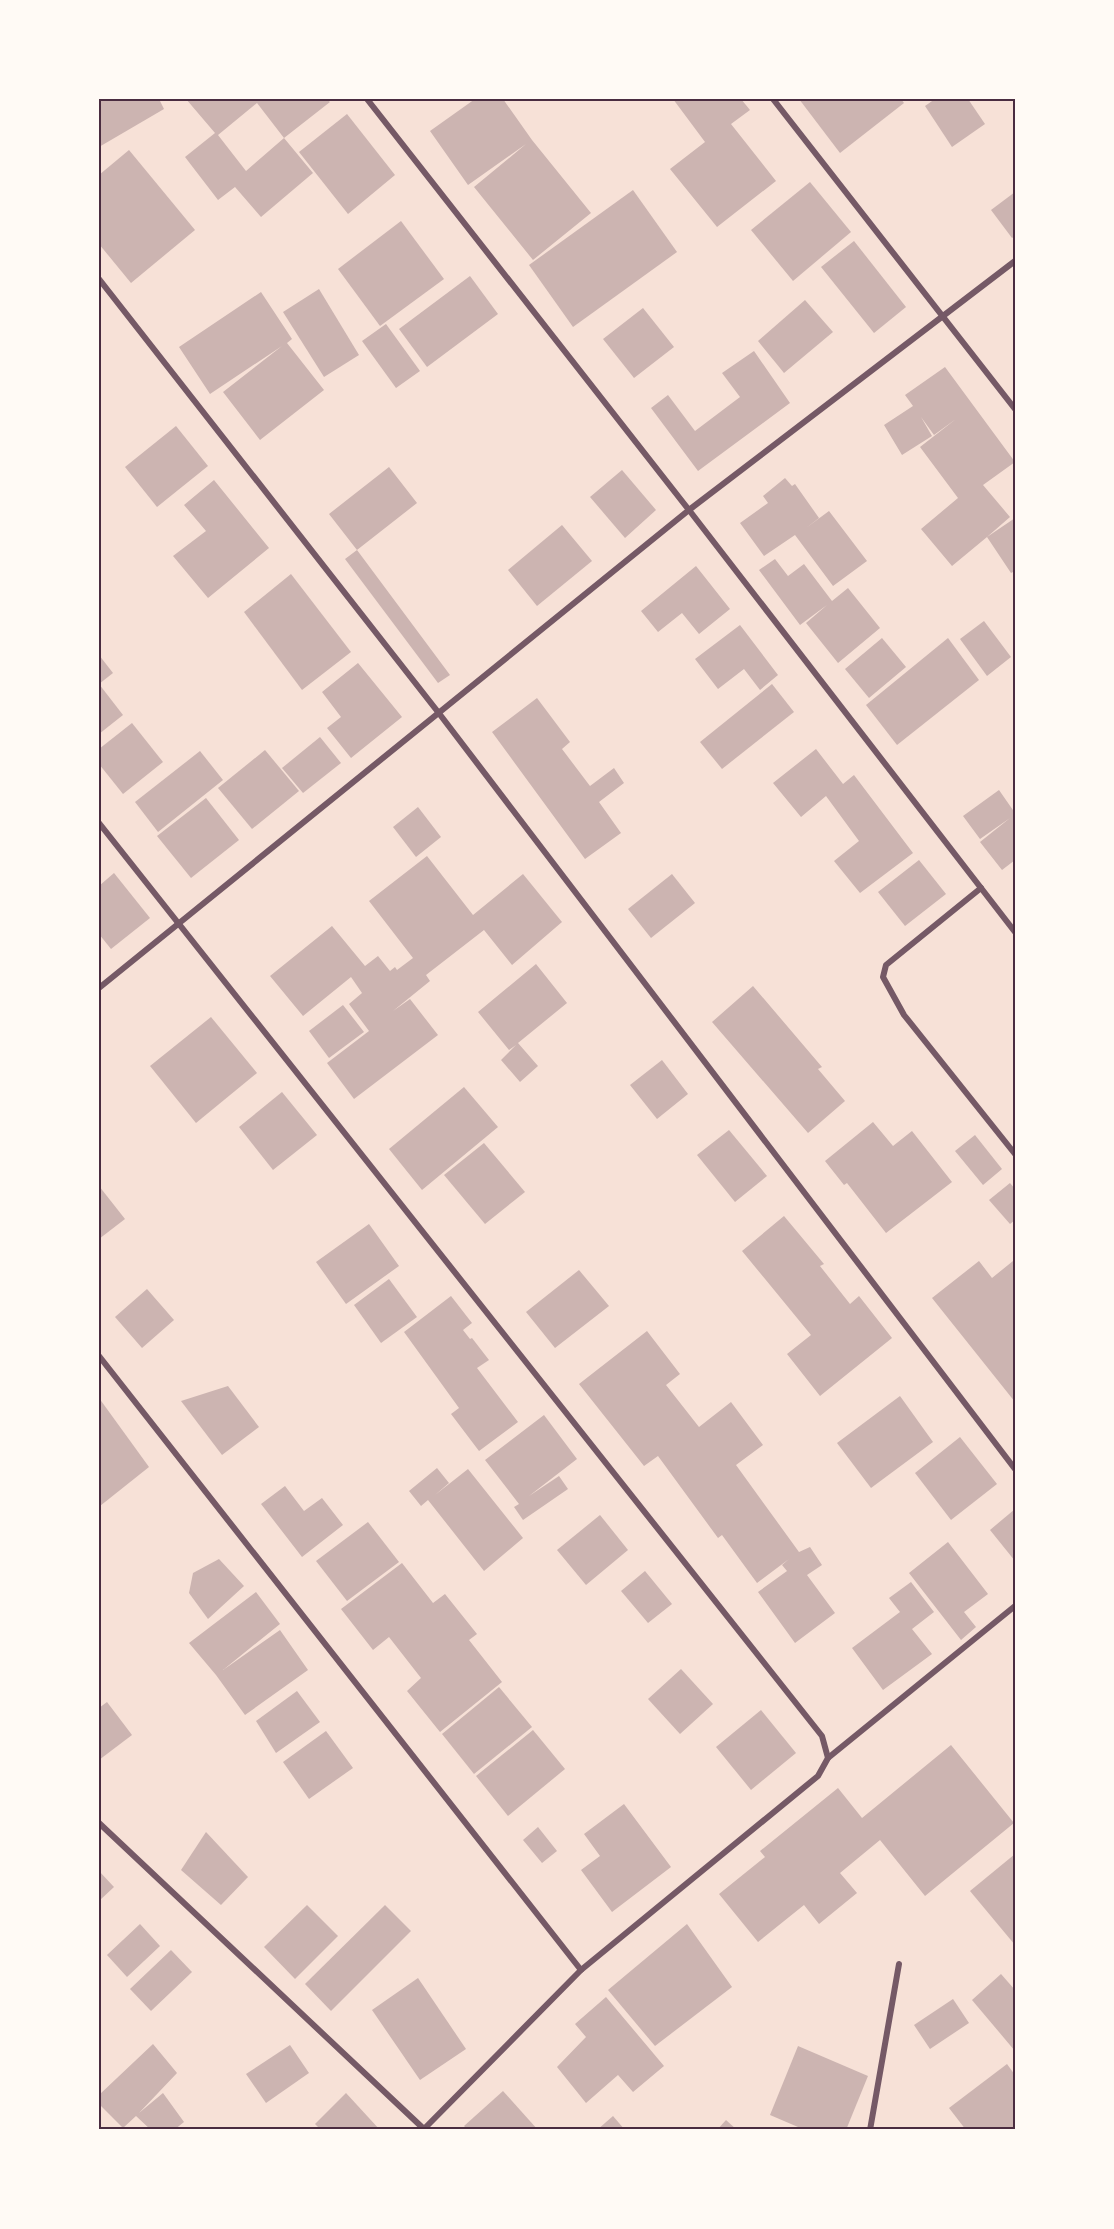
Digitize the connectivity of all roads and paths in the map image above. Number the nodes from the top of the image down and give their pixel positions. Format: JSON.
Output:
{"nodes":[{"id":1,"x":367,"y":99,"type":"edge"},
{"id":2,"x":773,"y":99,"type":"edge"},
{"id":3,"x":1015,"y":261,"type":"edge"},
{"id":4,"x":99,"y":279,"type":"edge"},
{"id":5,"x":945,"y":316,"type":"junction"},
{"id":6,"x":1015,"y":409,"type":"edge"},
{"id":7,"x":689,"y":510,"type":"junction"},
{"id":8,"x":438,"y":712,"type":"junction"},
{"id":9,"x":99,"y":823,"type":"edge"},
{"id":10,"x":981,"y":888,"type":"junction"},
{"id":11,"x":179,"y":925,"type":"junction"},
{"id":12,"x":1015,"y":932,"type":"edge"},
{"id":13,"x":99,"y":988,"type":"edge"},
{"id":14,"x":1015,"y":1154,"type":"edge"},
{"id":15,"x":99,"y":1356,"type":"edge"},
{"id":16,"x":1015,"y":1469,"type":"edge"},
{"id":17,"x":1015,"y":1606,"type":"edge"},
{"id":18,"x":828,"y":1758,"type":"junction"},
{"id":19,"x":99,"y":1823,"type":"edge"},
{"id":20,"x":899,"y":1964,"type":"dead end"},
{"id":21,"x":581,"y":1970,"type":"junction"},
{"id":22,"x":424,"y":2130,"type":"edge"},
{"id":23,"x":870,"y":2130,"type":"edge"}],
"edges":[{"from":1,"to":7,"type":"street"},
{"from":2,"to":5,"type":"street"},
{"from":3,"to":5,"type":"street"},
{"from":4,"to":8,"type":"street"},
{"from":5,"to":6,"type":"street"},
{"from":5,"to":7,"type":"street"},
{"from":7,"to":8,"type":"street"},
{"from":7,"to":10,"type":"street"},
{"from":8,"to":11,"type":"street"},
{"from":8,"to":16,"type":"street"},
{"from":9,"to":11,"type":"street"},
{"from":10,"to":12,"type":"street"},
{"from":10,"to":14,"type":"street"},
{"from":11,"to":13,"type":"street"},
{"from":11,"to":18,"type":"street"},
{"from":15,"to":21,"type":"street"},
{"from":17,"to":18,"type":"street"},
{"from":18,"to":21,"type":"street"},
{"from":19,"to":22,"type":"street"},
{"from":20,"to":23,"type":"street"},
{"from":21,"to":22,"type":"street"}]}
